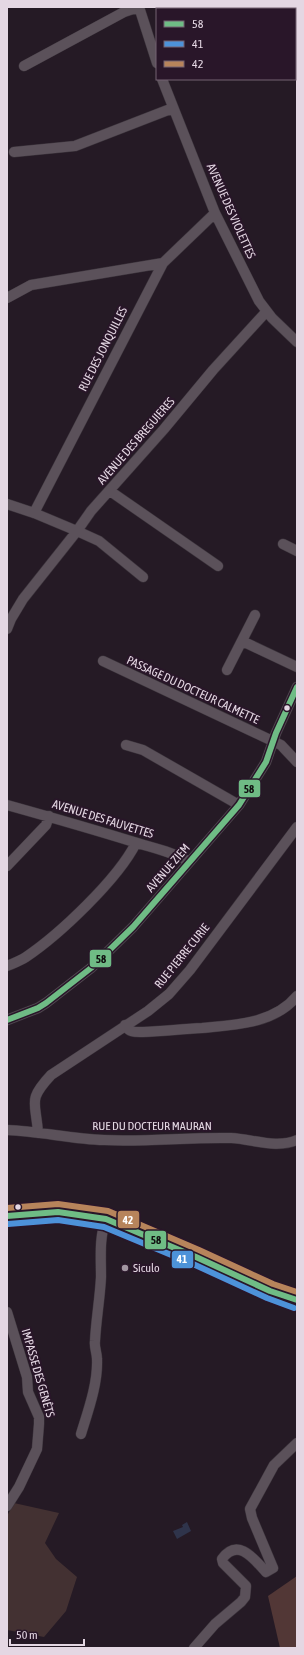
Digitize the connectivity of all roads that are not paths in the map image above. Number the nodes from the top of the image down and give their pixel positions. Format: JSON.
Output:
{"nodes":[{"id":1,"x":139,"y":7,"type":"edge"},
{"id":2,"x":156,"y":59,"type":"edge"},
{"id":3,"x":24,"y":66,"type":"dead end"},
{"id":4,"x":162,"y":80,"type":"edge"},
{"id":5,"x":173,"y":108,"type":"junction"},
{"id":6,"x":14,"y":152,"type":"dead end"},
{"id":7,"x":215,"y":213,"type":"junction"},
{"id":8,"x":163,"y":263,"type":"junction"},
{"id":9,"x":7,"y":298,"type":"edge"},
{"id":10,"x":266,"y":312,"type":"junction"},
{"id":11,"x":294,"y":335,"type":"edge"},
{"id":12,"x":110,"y":491,"type":"junction"},
{"id":13,"x":7,"y":504,"type":"edge"},
{"id":14,"x":34,"y":512,"type":"junction"},
{"id":15,"x":78,"y":531,"type":"junction"},
{"id":16,"x":283,"y":544,"type":"dead end"},
{"id":17,"x":297,"y":551,"type":"edge"},
{"id":18,"x":218,"y":566,"type":"dead end"},
{"id":19,"x":143,"y":577,"type":"dead end"},
{"id":20,"x":255,"y":615,"type":"dead end"},
{"id":21,"x":7,"y":629,"type":"edge"},
{"id":22,"x":242,"y":641,"type":"junction"},
{"id":23,"x":103,"y":661,"type":"dead end"},
{"id":24,"x":297,"y":667,"type":"edge"},
{"id":25,"x":227,"y":670,"type":"dead end"},
{"id":26,"x":297,"y":687,"type":"edge"},
{"id":27,"x":273,"y":741,"type":"junction"},
{"id":28,"x":126,"y":745,"type":"dead end"},
{"id":29,"x":297,"y":762,"type":"edge"},
{"id":30,"x":7,"y":805,"type":"edge"},
{"id":31,"x":239,"y":805,"type":"junction"},
{"id":32,"x":49,"y":816,"type":"junction"},
{"id":33,"x":297,"y":827,"type":"edge"},
{"id":34,"x":136,"y":843,"type":"junction"},
{"id":35,"x":189,"y":862,"type":"junction"},
{"id":36,"x":7,"y":866,"type":"edge"},
{"id":37,"x":7,"y":966,"type":"edge"},
{"id":38,"x":297,"y":996,"type":"edge"},
{"id":39,"x":7,"y":1020,"type":"edge"},
{"id":40,"x":125,"y":1025,"type":"junction"},
{"id":41,"x":7,"y":1130,"type":"edge"},
{"id":42,"x":38,"y":1133,"type":"junction"},
{"id":43,"x":297,"y":1140,"type":"edge"},
{"id":44,"x":7,"y":1216,"type":"edge"},
{"id":45,"x":106,"y":1219,"type":"junction"},
{"id":46,"x":297,"y":1300,"type":"edge"},
{"id":47,"x":7,"y":1312,"type":"edge"},
{"id":48,"x":81,"y":1434,"type":"dead end"},
{"id":49,"x":297,"y":1444,"type":"edge"},
{"id":50,"x":7,"y":1506,"type":"edge"},
{"id":51,"x":194,"y":1648,"type":"edge"}],
"edges":[{"from":1,"to":2,"type":"street"},
{"from":1,"to":3,"type":"street"},
{"from":4,"to":5,"type":"street","name":"AVENUE DES VIOLETTES"},
{"from":5,"to":6,"type":"street"},
{"from":5,"to":7,"type":"street","name":"AVENUE DES VIOLETTES"},
{"from":7,"to":8,"type":"street","name":"RUE DES JONQUILLES"},
{"from":7,"to":10,"type":"street","name":"AVENUE DES VIOLETTES"},
{"from":8,"to":9,"type":"street"},
{"from":8,"to":14,"type":"street","name":"RUE DES JONQUILLES"},
{"from":10,"to":11,"type":"street","name":"AVENUE DES VIOLETTES"},
{"from":10,"to":12,"type":"street","name":"AVENUE DES BREGUIERES"},
{"from":12,"to":15,"type":"street","name":"AVENUE DES BREGUIERES"},
{"from":12,"to":18,"type":"street"},
{"from":13,"to":14,"type":"street"},
{"from":14,"to":15,"type":"street"},
{"from":15,"to":19,"type":"street"},
{"from":15,"to":21,"type":"street","name":"AVENUE DES BREGUIERES"},
{"from":16,"to":17,"type":"street"},
{"from":20,"to":22,"type":"street"},
{"from":22,"to":24,"type":"street"},
{"from":22,"to":25,"type":"street"},
{"from":23,"to":27,"type":"street","name":"PASSAGE DU DOCTEUR CALMETTE"},
{"from":26,"to":27,"type":"street","name":"AVENUE ZIEM"},
{"from":27,"to":29,"type":"street"},
{"from":27,"to":31,"type":"street","name":"AVENUE ZIEM"},
{"from":28,"to":31,"type":"street"},
{"from":30,"to":32,"type":"street","name":"AVENUE DES FAUVETTES"},
{"from":31,"to":35,"type":"street","name":"AVENUE ZIEM"},
{"from":32,"to":34,"type":"street","name":"AVENUE DES FAUVETTES"},
{"from":32,"to":36,"type":"street"},
{"from":33,"to":40,"type":"street","name":"RUE PIERRE CURIE"},
{"from":34,"to":35,"type":"street","name":"AVENUE DES FAUVETTES"},
{"from":34,"to":37,"type":"street"},
{"from":35,"to":39,"type":"street","name":"AVENUE ZIEM"},
{"from":38,"to":40,"type":"street"},
{"from":40,"to":42,"type":"street","name":"RUE PIERRE CURIE"},
{"from":41,"to":42,"type":"street","name":"RUE DU DOCTEUR MAURAN"},
{"from":42,"to":43,"type":"street","name":"RUE DU DOCTEUR MAURAN"},
{"from":44,"to":45,"type":"street"},
{"from":45,"to":46,"type":"street"},
{"from":45,"to":48,"type":"street"},
{"from":47,"to":50,"type":"street","name":"IMPASSE DES GENÊTS"},
{"from":49,"to":51,"type":"street"}]}
